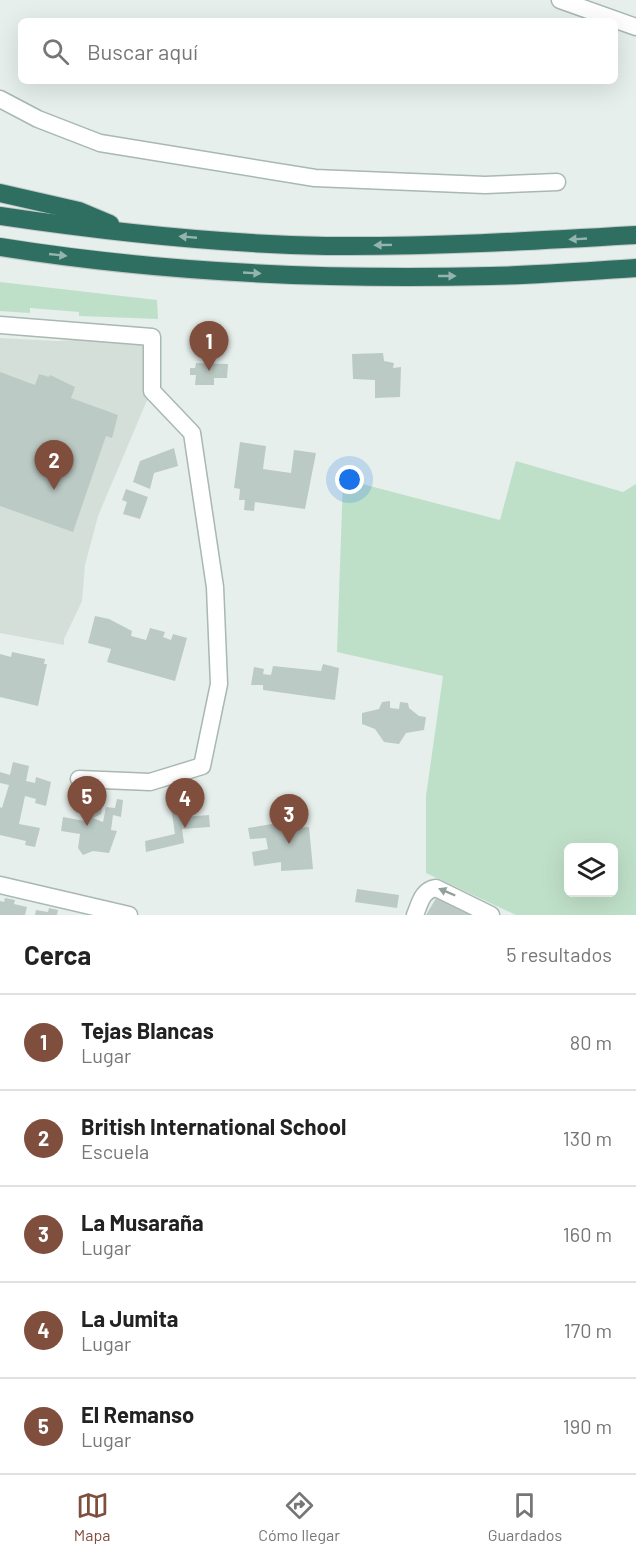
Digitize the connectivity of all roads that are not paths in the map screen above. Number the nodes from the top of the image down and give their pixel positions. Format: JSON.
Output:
{"nodes":[{"id":1,"x":560,"y":0,"type":"edge"},
{"id":2,"x":611,"y":18,"type":"edge"},
{"id":3,"x":618,"y":21,"type":"edge"},
{"id":4,"x":636,"y":27,"type":"edge"},
{"id":5,"x":0,"y":99,"type":"edge"},
{"id":6,"x":557,"y":182,"type":"dead end"},
{"id":7,"x":0,"y":193,"type":"edge"},
{"id":8,"x":0,"y":216,"type":"edge"},
{"id":9,"x":131,"y":233,"type":"junction"},
{"id":10,"x":636,"y":235,"type":"edge"},
{"id":11,"x":0,"y":248,"type":"edge"},
{"id":12,"x":32,"y":253,"type":"junction"},
{"id":13,"x":0,"y":256,"type":"edge"},
{"id":14,"x":636,"y":268,"type":"edge"},
{"id":15,"x":0,"y":325,"type":"edge"},
{"id":16,"x":79,"y":779,"type":"dead end"},
{"id":17,"x":0,"y":885,"type":"edge"},
{"id":18,"x":129,"y":915,"type":"edge"},
{"id":19,"x":415,"y":915,"type":"edge"},
{"id":20,"x":491,"y":915,"type":"edge"}],
"edges":[{"from":1,"to":2,"type":"street"},
{"from":3,"to":4,"type":"street"},
{"from":5,"to":6,"type":"street"},
{"from":7,"to":9,"type":"highway"},
{"from":8,"to":9,"type":"highway"},
{"from":10,"to":9,"type":"highway","one_way":true},
{"from":11,"to":12,"type":"highway"},
{"from":12,"to":13,"type":"highway"},
{"from":12,"to":14,"type":"highway","one_way":true},
{"from":15,"to":16,"type":"street"},
{"from":17,"to":18,"type":"street"},
{"from":20,"to":19,"type":"street","one_way":true}]}
